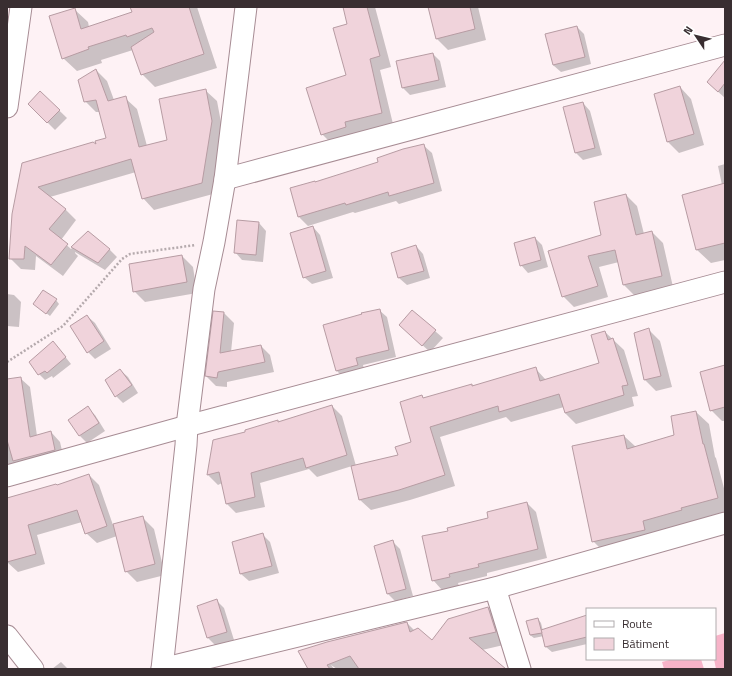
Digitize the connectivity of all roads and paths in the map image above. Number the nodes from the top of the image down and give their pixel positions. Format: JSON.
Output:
{"nodes":[{"id":1,"x":21,"y":7,"type":"edge"},
{"id":2,"x":246,"y":7,"type":"edge"},
{"id":3,"x":725,"y":45,"type":"edge"},
{"id":4,"x":7,"y":107,"type":"edge"},
{"id":5,"x":225,"y":179,"type":"junction"},
{"id":6,"x":214,"y":242,"type":"junction"},
{"id":7,"x":725,"y":282,"type":"edge"},
{"id":8,"x":7,"y":362,"type":"edge"},
{"id":9,"x":187,"y":426,"type":"junction"},
{"id":10,"x":7,"y":476,"type":"edge"},
{"id":11,"x":725,"y":523,"type":"edge"},
{"id":12,"x":495,"y":588,"type":"junction"},
{"id":13,"x":7,"y":636,"type":"edge"},
{"id":14,"x":33,"y":669,"type":"edge"},
{"id":15,"x":162,"y":669,"type":"edge"},
{"id":16,"x":520,"y":669,"type":"edge"}],
"edges":[{"from":1,"to":4,"type":"street"},
{"from":2,"to":5,"type":"street"},
{"from":3,"to":5,"type":"street"},
{"from":5,"to":6,"type":"street"},
{"from":6,"to":8,"type":"path"},
{"from":6,"to":9,"type":"street"},
{"from":7,"to":9,"type":"street"},
{"from":9,"to":10,"type":"street"},
{"from":9,"to":15,"type":"street"},
{"from":11,"to":12,"type":"street"},
{"from":12,"to":15,"type":"street"},
{"from":12,"to":16,"type":"street"},
{"from":13,"to":14,"type":"street"}]}
